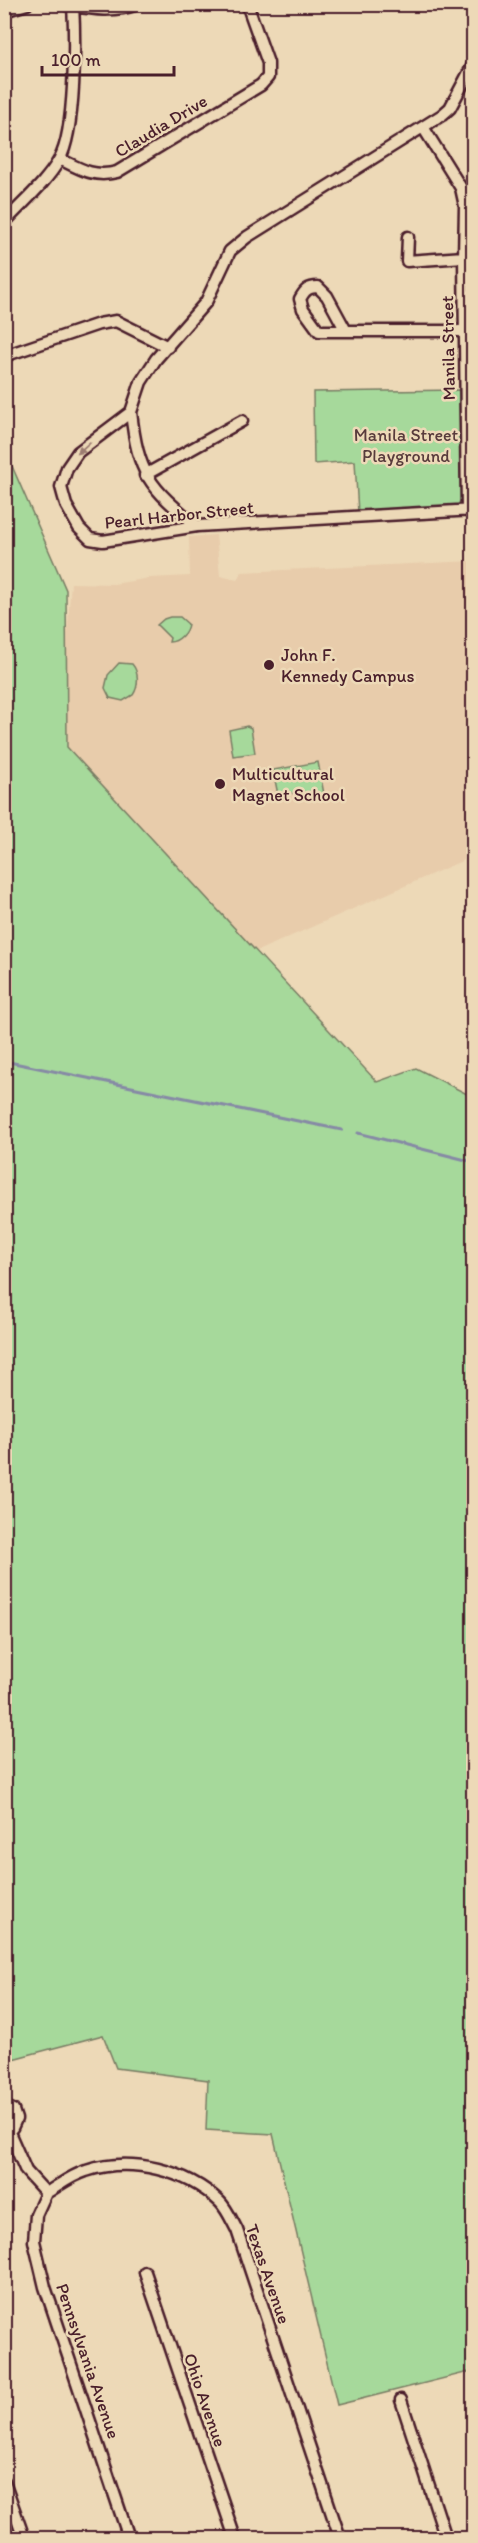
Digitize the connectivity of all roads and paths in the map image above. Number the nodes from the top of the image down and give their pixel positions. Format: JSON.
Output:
{"nodes":[{"id":1,"x":27,"y":4,"type":"edge"},
{"id":2,"x":138,"y":4,"type":"edge"},
{"id":3,"x":247,"y":4,"type":"edge"},
{"id":4,"x":71,"y":5,"type":"edge"},
{"id":5,"x":4,"y":11,"type":"edge"},
{"id":6,"x":474,"y":63,"type":"edge"},
{"id":7,"x":423,"y":127,"type":"junction"},
{"id":8,"x":60,"y":159,"type":"junction"},
{"id":9,"x":4,"y":224,"type":"edge"},
{"id":10,"x":408,"y":237,"type":"dead end"},
{"id":11,"x":464,"y":257,"type":"junction"},
{"id":12,"x":346,"y":331,"type":"junction"},
{"id":13,"x":465,"y":331,"type":"junction"},
{"id":14,"x":168,"y":347,"type":"junction"},
{"id":15,"x":10,"y":354,"type":"dead end"},
{"id":16,"x":470,"y":383,"type":"edge"},
{"id":17,"x":130,"y":412,"type":"junction"},
{"id":18,"x":242,"y":421,"type":"dead end"},
{"id":19,"x":145,"y":475,"type":"junction"},
{"id":20,"x":470,"y":510,"type":"edge"},
{"id":21,"x":196,"y":526,"type":"junction"},
{"id":22,"x":4,"y":2106,"type":"edge"},
{"id":23,"x":6,"y":2130,"type":"edge"},
{"id":24,"x":46,"y":2193,"type":"junction"},
{"id":25,"x":145,"y":2272,"type":"dead end"},
{"id":26,"x":401,"y":2400,"type":"dead end"},
{"id":27,"x":4,"y":2481,"type":"edge"},
{"id":28,"x":24,"y":2538,"type":"edge"},
{"id":29,"x":129,"y":2538,"type":"edge"},
{"id":30,"x":235,"y":2538,"type":"edge"},
{"id":31,"x":340,"y":2538,"type":"edge"},
{"id":32,"x":446,"y":2538,"type":"edge"}],
"edges":[{"from":1,"to":5,"type":"street"},
{"from":2,"to":4,"type":"street"},
{"from":3,"to":8,"type":"street","name":"Claudia Drive"},
{"from":4,"to":8,"type":"street"},
{"from":6,"to":7,"type":"street"},
{"from":7,"to":11,"type":"street","name":"Manila Street"},
{"from":7,"to":14,"type":"street"},
{"from":8,"to":9,"type":"street"},
{"from":10,"to":11,"type":"street"},
{"from":11,"to":13,"type":"street","name":"Manila Street"},
{"from":12,"to":12,"type":"street"},
{"from":12,"to":13,"type":"street"},
{"from":13,"to":16,"type":"street","name":"Manila Street"},
{"from":14,"to":15,"type":"street"},
{"from":14,"to":17,"type":"street"},
{"from":16,"to":20,"type":"street","name":"Manila Street"},
{"from":17,"to":19,"type":"street"},
{"from":17,"to":21,"type":"street","name":"Pearl Harbor Street","one_way":true},
{"from":18,"to":19,"type":"street"},
{"from":19,"to":21,"type":"street"},
{"from":20,"to":21,"type":"street","name":"Pearl Harbor Street"},
{"from":22,"to":23,"type":"street"},
{"from":23,"to":24,"type":"street"},
{"from":24,"to":29,"type":"street","name":"Pennsylvania Avenue"},
{"from":24,"to":31,"type":"street","name":"Texas Avenue"},
{"from":25,"to":30,"type":"street","name":"Ohio Avenue"},
{"from":26,"to":32,"type":"street"},
{"from":27,"to":28,"type":"street"}]}
